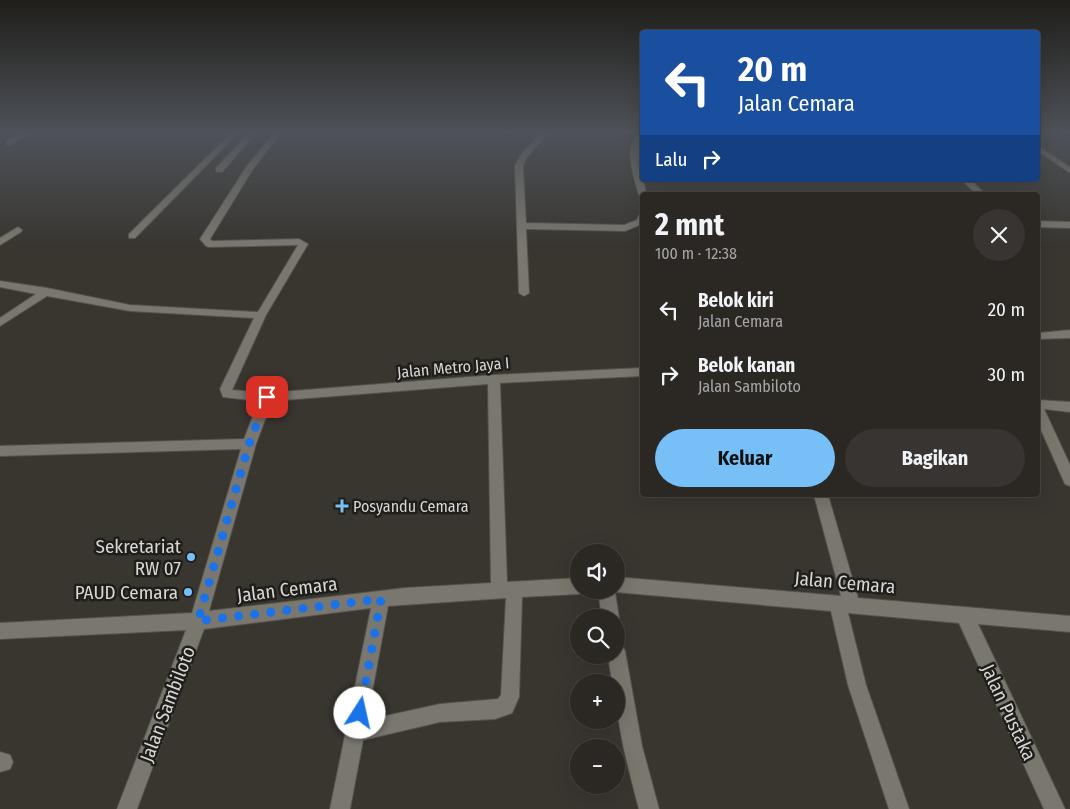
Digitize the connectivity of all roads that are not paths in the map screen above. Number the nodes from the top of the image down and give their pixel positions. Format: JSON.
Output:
{"nodes":[{"id":1,"x":198,"y":170,"type":"edge"},
{"id":2,"x":249,"y":170,"type":"edge"},
{"id":3,"x":518,"y":170,"type":"edge"},
{"id":4,"x":636,"y":170,"type":"edge"},
{"id":5,"x":968,"y":182,"type":"edge"},
{"id":6,"x":642,"y":192,"type":"edge"},
{"id":7,"x":979,"y":192,"type":"edge"},
{"id":8,"x":640,"y":221,"type":"edge"},
{"id":9,"x":1040,"y":224,"type":"edge"},
{"id":10,"x":1070,"y":225,"type":"edge"},
{"id":11,"x":520,"y":226,"type":"junction"},
{"id":12,"x":18,"y":230,"type":"dead end"},
{"id":13,"x":132,"y":236,"type":"dead end"},
{"id":14,"x":0,"y":242,"type":"edge"},
{"id":15,"x":0,"y":284,"type":"edge"},
{"id":16,"x":47,"y":291,"type":"junction"},
{"id":17,"x":524,"y":293,"type":"dead end"},
{"id":18,"x":260,"y":315,"type":"junction"},
{"id":19,"x":0,"y":322,"type":"edge"},
{"id":20,"x":1070,"y":334,"type":"edge"},
{"id":21,"x":1040,"y":336,"type":"edge"},
{"id":22,"x":640,"y":372,"type":"edge"},
{"id":23,"x":494,"y":380,"type":"junction"},
{"id":24,"x":267,"y":397,"type":"junction"},
{"id":25,"x":1040,"y":404,"type":"edge"},
{"id":26,"x":1070,"y":407,"type":"edge"},
{"id":27,"x":1040,"y":414,"type":"edge"},
{"id":28,"x":249,"y":444,"type":"junction"},
{"id":29,"x":0,"y":451,"type":"edge"},
{"id":30,"x":1070,"y":480,"type":"edge"},
{"id":31,"x":821,"y":497,"type":"edge"},
{"id":32,"x":570,"y":586,"type":"edge"},
{"id":33,"x":625,"y":586,"type":"edge"},
{"id":34,"x":506,"y":590,"type":"junction"},
{"id":35,"x":381,"y":599,"type":"junction"},
{"id":36,"x":844,"y":604,"type":"junction"},
{"id":37,"x":964,"y":614,"type":"junction"},
{"id":38,"x":198,"y":621,"type":"junction"},
{"id":39,"x":1070,"y":624,"type":"edge"},
{"id":40,"x":0,"y":631,"type":"edge"},
{"id":41,"x":618,"y":664,"type":"edge"},
{"id":42,"x":356,"y":732,"type":"junction"},
{"id":43,"x":126,"y":809,"type":"edge"},
{"id":44,"x":340,"y":809,"type":"edge"},
{"id":45,"x":650,"y":809,"type":"edge"},
{"id":46,"x":899,"y":809,"type":"edge"},
{"id":47,"x":1055,"y":809,"type":"edge"}],
"edges":[{"from":1,"to":13,"type":"street"},
{"from":2,"to":18,"type":"street"},
{"from":3,"to":11,"type":"street"},
{"from":4,"to":6,"type":"street"},
{"from":5,"to":7,"type":"street"},
{"from":8,"to":11,"type":"street"},
{"from":9,"to":10,"type":"street"},
{"from":11,"to":17,"type":"street"},
{"from":12,"to":14,"type":"street"},
{"from":15,"to":16,"type":"street"},
{"from":16,"to":18,"type":"street"},
{"from":16,"to":19,"type":"street"},
{"from":18,"to":24,"type":"street","name":"Jalan Metro Jaya I"},
{"from":20,"to":21,"type":"street"},
{"from":22,"to":23,"type":"street","name":"Jalan Metro Jaya I"},
{"from":23,"to":24,"type":"street","name":"Jalan Metro Jaya I"},
{"from":23,"to":34,"type":"street"},
{"from":24,"to":28,"type":"street","name":"Jalan Sambiloto"},
{"from":25,"to":26,"type":"street"},
{"from":27,"to":30,"type":"street"},
{"from":28,"to":29,"type":"street"},
{"from":28,"to":38,"type":"street","name":"Jalan Sambiloto"},
{"from":31,"to":36,"type":"street"},
{"from":32,"to":34,"type":"street","name":"Jalan Cemara"},
{"from":33,"to":36,"type":"street","name":"Jalan Cemara"},
{"from":34,"to":35,"type":"street","name":"Jalan Cemara"},
{"from":34,"to":42,"type":"street"},
{"from":35,"to":38,"type":"street","name":"Jalan Cemara"},
{"from":35,"to":42,"type":"street"},
{"from":36,"to":37,"type":"street","name":"Jalan Cemara"},
{"from":36,"to":46,"type":"street"},
{"from":37,"to":39,"type":"street","name":"Jalan Cemara"},
{"from":37,"to":47,"type":"street","name":"Jalan Pustaka"},
{"from":38,"to":40,"type":"street","name":"Jalan Cemara"},
{"from":38,"to":43,"type":"street","name":"Jalan Sambiloto"},
{"from":41,"to":45,"type":"street"},
{"from":42,"to":44,"type":"street"}]}
